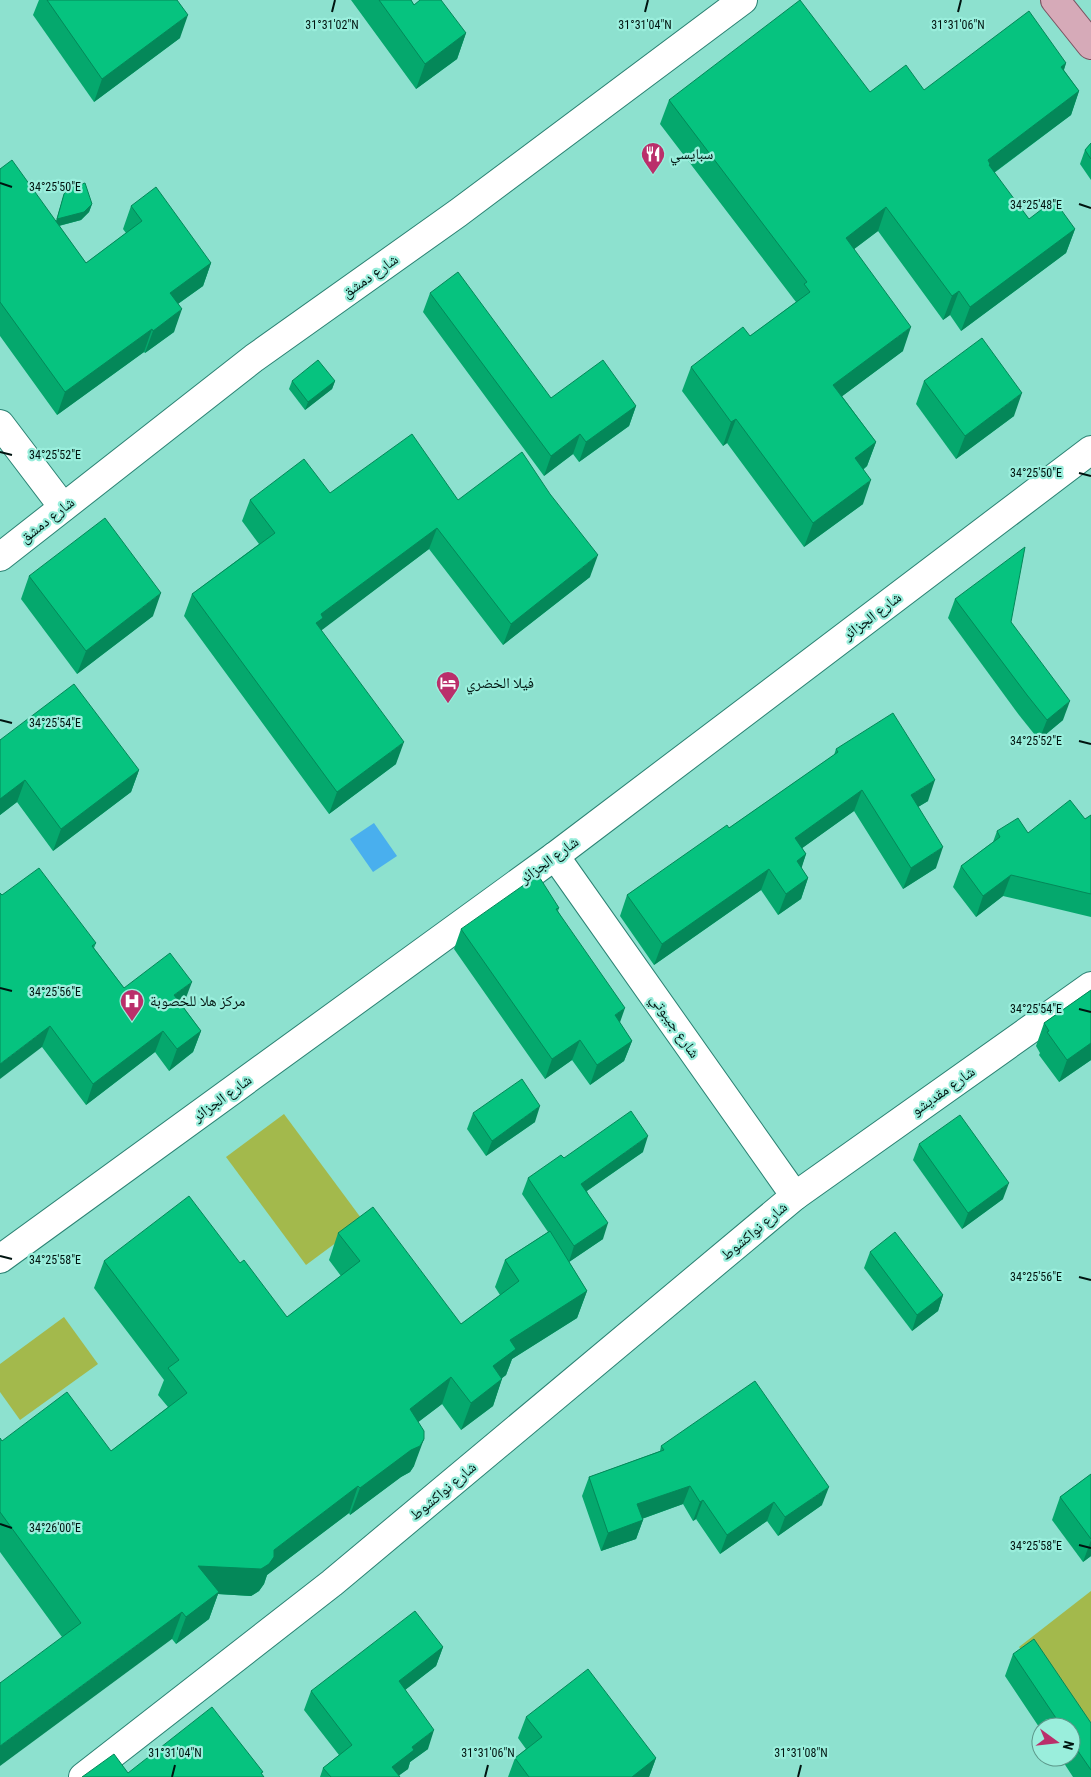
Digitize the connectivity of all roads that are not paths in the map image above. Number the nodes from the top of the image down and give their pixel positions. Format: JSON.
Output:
{"nodes":[{"id":1,"x":744,"y":0,"type":"edge"},
{"id":2,"x":1055,"y":0,"type":"edge"},
{"id":3,"x":1091,"y":45,"type":"edge"},
{"id":4,"x":0,"y":424,"type":"edge"},
{"id":5,"x":1091,"y":450,"type":"edge"},
{"id":6,"x":63,"y":508,"type":"junction"},
{"id":7,"x":0,"y":557,"type":"edge"},
{"id":8,"x":555,"y":856,"type":"junction"},
{"id":9,"x":1091,"y":986,"type":"edge"},
{"id":10,"x":796,"y":1196,"type":"junction"},
{"id":11,"x":0,"y":1260,"type":"edge"},
{"id":12,"x":83,"y":1777,"type":"edge"}],
"edges":[{"from":1,"to":6,"type":"street","name":"شارع دمشق"},
{"from":2,"to":3,"type":"main road"},
{"from":4,"to":6,"type":"street"},
{"from":5,"to":8,"type":"street","name":"شارع الجزائر"},
{"from":6,"to":7,"type":"street","name":"شارع دمشق"},
{"from":8,"to":10,"type":"street","name":"شارع جيبوتي"},
{"from":8,"to":11,"type":"street","name":"شارع الجزائر"},
{"from":9,"to":10,"type":"street","name":"شارع مقديشو"},
{"from":10,"to":12,"type":"street","name":"شارع نواكشوط"}]}
